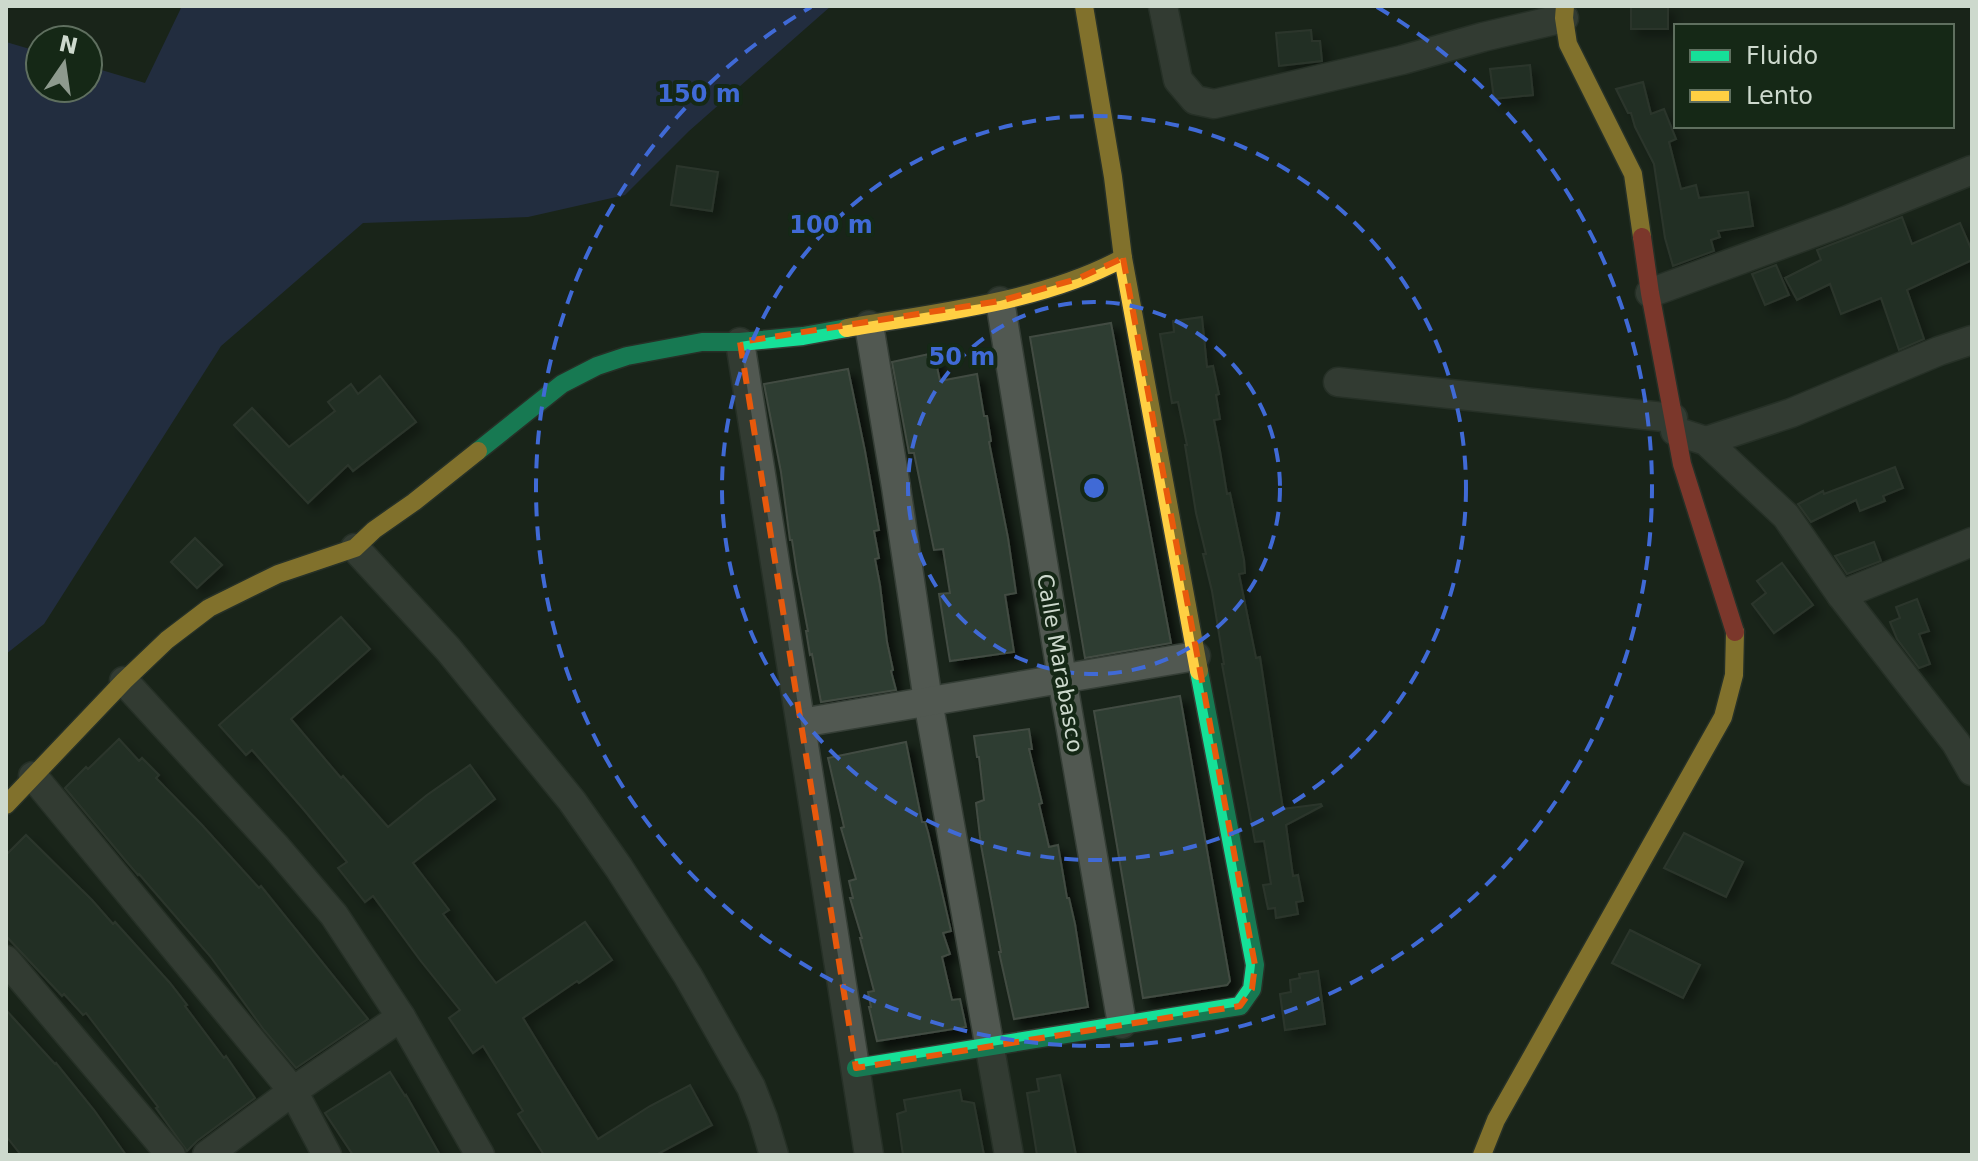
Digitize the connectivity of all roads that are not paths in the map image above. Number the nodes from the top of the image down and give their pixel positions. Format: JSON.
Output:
{"nodes":[{"id":1,"x":1084,"y":6,"type":"edge"},
{"id":2,"x":1163,"y":6,"type":"edge"},
{"id":3,"x":1565,"y":12,"type":"edge"},
{"id":4,"x":1972,"y":170,"type":"edge"},
{"id":5,"x":1123,"y":258,"type":"junction"},
{"id":6,"x":1650,"y":293,"type":"junction"},
{"id":7,"x":1000,"y":301,"type":"junction"},
{"id":8,"x":869,"y":325,"type":"junction"},
{"id":9,"x":1972,"y":340,"type":"edge"},
{"id":10,"x":740,"y":342,"type":"junction"},
{"id":11,"x":1338,"y":382,"type":"dead end"},
{"id":12,"x":1674,"y":424,"type":"junction"},
{"id":13,"x":1706,"y":441,"type":"junction"},
{"id":14,"x":1972,"y":542,"type":"edge"},
{"id":15,"x":355,"y":548,"type":"junction"},
{"id":16,"x":1841,"y":595,"type":"junction"},
{"id":17,"x":1196,"y":656,"type":"junction"},
{"id":18,"x":1062,"y":678,"type":"junction"},
{"id":19,"x":124,"y":681,"type":"junction"},
{"id":20,"x":928,"y":701,"type":"junction"},
{"id":21,"x":801,"y":723,"type":"junction"},
{"id":22,"x":1964,"y":740,"type":"edge"},
{"id":23,"x":1972,"y":771,"type":"edge"},
{"id":24,"x":33,"y":776,"type":"junction"},
{"id":25,"x":6,"y":805,"type":"edge"},
{"id":26,"x":6,"y":960,"type":"edge"},
{"id":27,"x":401,"y":1017,"type":"junction"},
{"id":28,"x":1122,"y":1024,"type":"junction"},
{"id":29,"x":990,"y":1047,"type":"junction"},
{"id":30,"x":856,"y":1068,"type":"junction"},
{"id":31,"x":293,"y":1091,"type":"junction"},
{"id":32,"x":171,"y":1155,"type":"edge"},
{"id":33,"x":207,"y":1155,"type":"edge"},
{"id":34,"x":327,"y":1155,"type":"edge"},
{"id":35,"x":480,"y":1155,"type":"edge"},
{"id":36,"x":774,"y":1155,"type":"edge"},
{"id":37,"x":869,"y":1155,"type":"edge"},
{"id":38,"x":1009,"y":1155,"type":"edge"},
{"id":39,"x":1482,"y":1155,"type":"edge"}],
"edges":[{"from":1,"to":5,"type":"street"},
{"from":2,"to":3,"type":"street"},
{"from":3,"to":6,"type":"street"},
{"from":4,"to":6,"type":"street"},
{"from":5,"to":7,"type":"street"},
{"from":5,"to":17,"type":"street"},
{"from":6,"to":12,"type":"street"},
{"from":7,"to":8,"type":"street"},
{"from":7,"to":18,"type":"street","name":"Calle Marabasco"},
{"from":8,"to":10,"type":"street"},
{"from":8,"to":20,"type":"street"},
{"from":9,"to":13,"type":"street"},
{"from":10,"to":15,"type":"street"},
{"from":10,"to":21,"type":"street"},
{"from":11,"to":12,"type":"street"},
{"from":12,"to":13,"type":"street"},
{"from":12,"to":39,"type":"street"},
{"from":13,"to":16,"type":"street"},
{"from":14,"to":16,"type":"street"},
{"from":15,"to":19,"type":"street"},
{"from":15,"to":36,"type":"street"},
{"from":16,"to":22,"type":"street"},
{"from":17,"to":18,"type":"street"},
{"from":17,"to":28,"type":"street"},
{"from":18,"to":20,"type":"street"},
{"from":18,"to":28,"type":"street","name":"Calle Marabasco"},
{"from":19,"to":24,"type":"street"},
{"from":19,"to":27,"type":"street"},
{"from":20,"to":21,"type":"street"},
{"from":20,"to":29,"type":"street"},
{"from":21,"to":30,"type":"street"},
{"from":22,"to":23,"type":"street"},
{"from":24,"to":25,"type":"street"},
{"from":24,"to":31,"type":"street"},
{"from":26,"to":32,"type":"street"},
{"from":27,"to":31,"type":"street"},
{"from":27,"to":35,"type":"street"},
{"from":28,"to":29,"type":"street"},
{"from":29,"to":30,"type":"street"},
{"from":29,"to":38,"type":"street"},
{"from":30,"to":37,"type":"street"},
{"from":31,"to":33,"type":"street"},
{"from":31,"to":34,"type":"street"}]}
